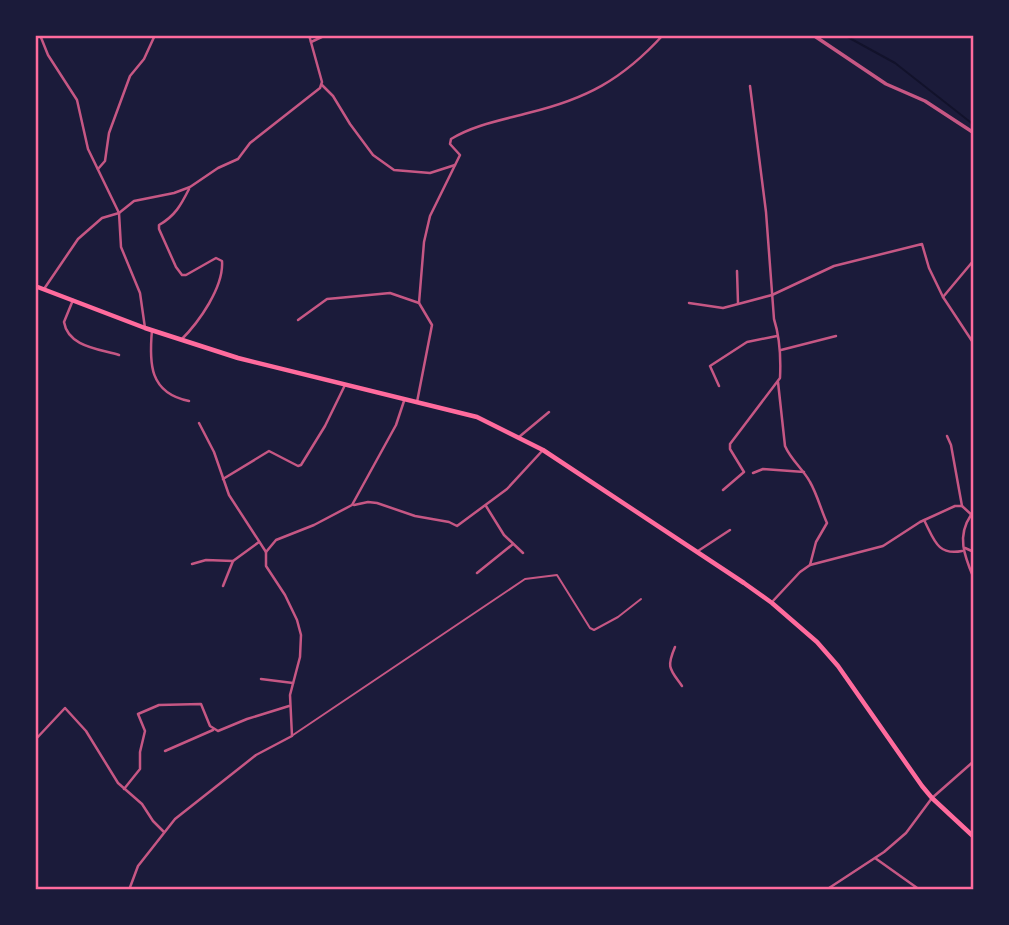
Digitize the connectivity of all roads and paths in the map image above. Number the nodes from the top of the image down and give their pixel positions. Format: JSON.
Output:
{"nodes":[{"id":1,"x":39,"y":35,"type":"edge"},
{"id":2,"x":155,"y":35,"type":"edge"},
{"id":3,"x":309,"y":35,"type":"edge"},
{"id":4,"x":326,"y":35,"type":"edge"},
{"id":5,"x":663,"y":35,"type":"edge"},
{"id":6,"x":813,"y":35,"type":"edge"},
{"id":7,"x":311,"y":41,"type":"junction"},
{"id":8,"x":35,"y":42,"type":"edge"},
{"id":9,"x":322,"y":85,"type":"junction"},
{"id":10,"x":750,"y":86,"type":"dead end"},
{"id":11,"x":974,"y":132,"type":"edge"},
{"id":12,"x":455,"y":165,"type":"junction"},
{"id":13,"x":97,"y":169,"type":"junction"},
{"id":14,"x":190,"y":187,"type":"junction"},
{"id":15,"x":118,"y":213,"type":"junction"},
{"id":16,"x":974,"y":260,"type":"edge"},
{"id":17,"x":737,"y":271,"type":"dead end"},
{"id":18,"x":35,"y":286,"type":"edge"},
{"id":19,"x":44,"y":289,"type":"junction"},
{"id":20,"x":772,"y":295,"type":"junction"},
{"id":21,"x":943,"y":297,"type":"junction"},
{"id":22,"x":73,"y":300,"type":"junction"},
{"id":23,"x":419,"y":303,"type":"junction"},
{"id":24,"x":689,"y":303,"type":"dead end"},
{"id":25,"x":738,"y":304,"type":"junction"},
{"id":26,"x":298,"y":320,"type":"dead end"},
{"id":27,"x":145,"y":328,"type":"junction"},
{"id":28,"x":152,"y":330,"type":"junction"},
{"id":29,"x":778,"y":336,"type":"junction"},
{"id":30,"x":836,"y":336,"type":"dead end"},
{"id":31,"x":181,"y":340,"type":"junction"},
{"id":32,"x":974,"y":344,"type":"edge"},
{"id":33,"x":781,"y":350,"type":"junction"},
{"id":34,"x":119,"y":355,"type":"dead end"},
{"id":35,"x":778,"y":380,"type":"junction"},
{"id":36,"x":345,"y":385,"type":"junction"},
{"id":37,"x":719,"y":386,"type":"dead end"},
{"id":38,"x":189,"y":401,"type":"dead end"},
{"id":39,"x":404,"y":401,"type":"junction"},
{"id":40,"x":416,"y":404,"type":"junction"},
{"id":41,"x":549,"y":412,"type":"dead end"},
{"id":42,"x":199,"y":423,"type":"dead end"},
{"id":43,"x":947,"y":436,"type":"dead end"},
{"id":44,"x":519,"y":437,"type":"junction"},
{"id":45,"x":543,"y":450,"type":"junction"},
{"id":46,"x":804,"y":472,"type":"junction"},
{"id":47,"x":753,"y":474,"type":"dead end"},
{"id":48,"x":223,"y":480,"type":"junction"},
{"id":49,"x":723,"y":490,"type":"dead end"},
{"id":50,"x":352,"y":505,"type":"junction"},
{"id":51,"x":486,"y":506,"type":"junction"},
{"id":52,"x":961,"y":506,"type":"junction"},
{"id":53,"x":973,"y":516,"type":"edge"},
{"id":54,"x":924,"y":520,"type":"junction"},
{"id":55,"x":730,"y":530,"type":"dead end"},
{"id":56,"x":259,"y":542,"type":"junction"},
{"id":57,"x":513,"y":544,"type":"junction"},
{"id":58,"x":963,"y":549,"type":"junction"},
{"id":59,"x":266,"y":552,"type":"junction"},
{"id":60,"x":697,"y":552,"type":"junction"},
{"id":61,"x":974,"y":552,"type":"edge"},
{"id":62,"x":523,"y":553,"type":"dead end"},
{"id":63,"x":233,"y":561,"type":"junction"},
{"id":64,"x":192,"y":564,"type":"dead end"},
{"id":65,"x":810,"y":565,"type":"junction"},
{"id":66,"x":477,"y":573,"type":"dead end"},
{"id":67,"x":974,"y":579,"type":"edge"},
{"id":68,"x":223,"y":586,"type":"dead end"},
{"id":69,"x":641,"y":599,"type":"dead end"},
{"id":70,"x":772,"y":603,"type":"junction"},
{"id":71,"x":675,"y":647,"type":"dead end"},
{"id":72,"x":261,"y":679,"type":"dead end"},
{"id":73,"x":293,"y":682,"type":"junction"},
{"id":74,"x":682,"y":687,"type":"dead end"},
{"id":75,"x":289,"y":706,"type":"junction"},
{"id":76,"x":213,"y":730,"type":"junction"},
{"id":77,"x":292,"y":736,"type":"junction"},
{"id":78,"x":35,"y":740,"type":"edge"},
{"id":79,"x":164,"y":751,"type":"dead end"},
{"id":80,"x":974,"y":761,"type":"edge"},
{"id":81,"x":124,"y":789,"type":"junction"},
{"id":82,"x":932,"y":798,"type":"junction"},
{"id":83,"x":164,"y":832,"type":"junction"},
{"id":84,"x":974,"y":837,"type":"edge"},
{"id":85,"x":875,"y":858,"type":"junction"},
{"id":86,"x":129,"y":890,"type":"edge"},
{"id":87,"x":826,"y":890,"type":"edge"},
{"id":88,"x":920,"y":890,"type":"edge"}],
"edges":[{"from":1,"to":8,"type":"street"},
{"from":1,"to":13,"type":"street"},
{"from":2,"to":13,"type":"street"},
{"from":3,"to":7,"type":"street"},
{"from":4,"to":7,"type":"street"},
{"from":5,"to":12,"type":"street"},
{"from":6,"to":11,"type":"street"},
{"from":7,"to":9,"type":"street"},
{"from":9,"to":12,"type":"street"},
{"from":9,"to":14,"type":"street"},
{"from":10,"to":20,"type":"street"},
{"from":12,"to":23,"type":"street"},
{"from":13,"to":15,"type":"street"},
{"from":14,"to":15,"type":"street"},
{"from":14,"to":31,"type":"street"},
{"from":15,"to":19,"type":"street"},
{"from":15,"to":27,"type":"street"},
{"from":16,"to":21,"type":"street"},
{"from":17,"to":25,"type":"street"},
{"from":18,"to":19,"type":"main road"},
{"from":19,"to":22,"type":"main road"},
{"from":20,"to":21,"type":"street"},
{"from":20,"to":25,"type":"street"},
{"from":20,"to":29,"type":"street"},
{"from":21,"to":32,"type":"street"},
{"from":22,"to":27,"type":"main road"},
{"from":22,"to":34,"type":"street"},
{"from":23,"to":26,"type":"street"},
{"from":23,"to":40,"type":"street"},
{"from":24,"to":25,"type":"street"},
{"from":27,"to":28,"type":"main road"},
{"from":28,"to":31,"type":"main road"},
{"from":28,"to":38,"type":"street"},
{"from":29,"to":33,"type":"street"},
{"from":29,"to":37,"type":"street"},
{"from":30,"to":33,"type":"street"},
{"from":31,"to":36,"type":"main road"},
{"from":33,"to":35,"type":"street"},
{"from":35,"to":46,"type":"street"},
{"from":35,"to":49,"type":"street"},
{"from":36,"to":39,"type":"main road"},
{"from":36,"to":48,"type":"street"},
{"from":39,"to":40,"type":"main road"},
{"from":39,"to":50,"type":"street"},
{"from":40,"to":44,"type":"main road"},
{"from":41,"to":44,"type":"street"},
{"from":42,"to":48,"type":"street"},
{"from":43,"to":52,"type":"street"},
{"from":44,"to":45,"type":"main road"},
{"from":45,"to":51,"type":"street"},
{"from":45,"to":60,"type":"main road"},
{"from":46,"to":47,"type":"street"},
{"from":46,"to":65,"type":"street"},
{"from":48,"to":56,"type":"street"},
{"from":50,"to":51,"type":"street"},
{"from":50,"to":59,"type":"street"},
{"from":51,"to":57,"type":"street"},
{"from":52,"to":53,"type":"street"},
{"from":52,"to":54,"type":"street"},
{"from":53,"to":58,"type":"street"},
{"from":54,"to":58,"type":"street"},
{"from":54,"to":65,"type":"street"},
{"from":55,"to":60,"type":"street"},
{"from":56,"to":59,"type":"street"},
{"from":56,"to":63,"type":"street"},
{"from":57,"to":62,"type":"street"},
{"from":57,"to":66,"type":"street"},
{"from":58,"to":61,"type":"street"},
{"from":58,"to":67,"type":"street"},
{"from":59,"to":73,"type":"street"},
{"from":60,"to":70,"type":"main road"},
{"from":63,"to":64,"type":"street"},
{"from":63,"to":68,"type":"street"},
{"from":65,"to":70,"type":"street"},
{"from":69,"to":77,"type":"lane"},
{"from":70,"to":82,"type":"main road"},
{"from":71,"to":74,"type":"street"},
{"from":72,"to":73,"type":"street"},
{"from":73,"to":75,"type":"street"},
{"from":75,"to":76,"type":"street"},
{"from":75,"to":77,"type":"street"},
{"from":76,"to":79,"type":"street"},
{"from":76,"to":81,"type":"street"},
{"from":77,"to":83,"type":"street"},
{"from":78,"to":81,"type":"street"},
{"from":80,"to":82,"type":"street"},
{"from":81,"to":83,"type":"street"},
{"from":82,"to":84,"type":"main road"},
{"from":82,"to":85,"type":"street"},
{"from":83,"to":86,"type":"street"},
{"from":85,"to":87,"type":"street"},
{"from":85,"to":88,"type":"street"}]}
